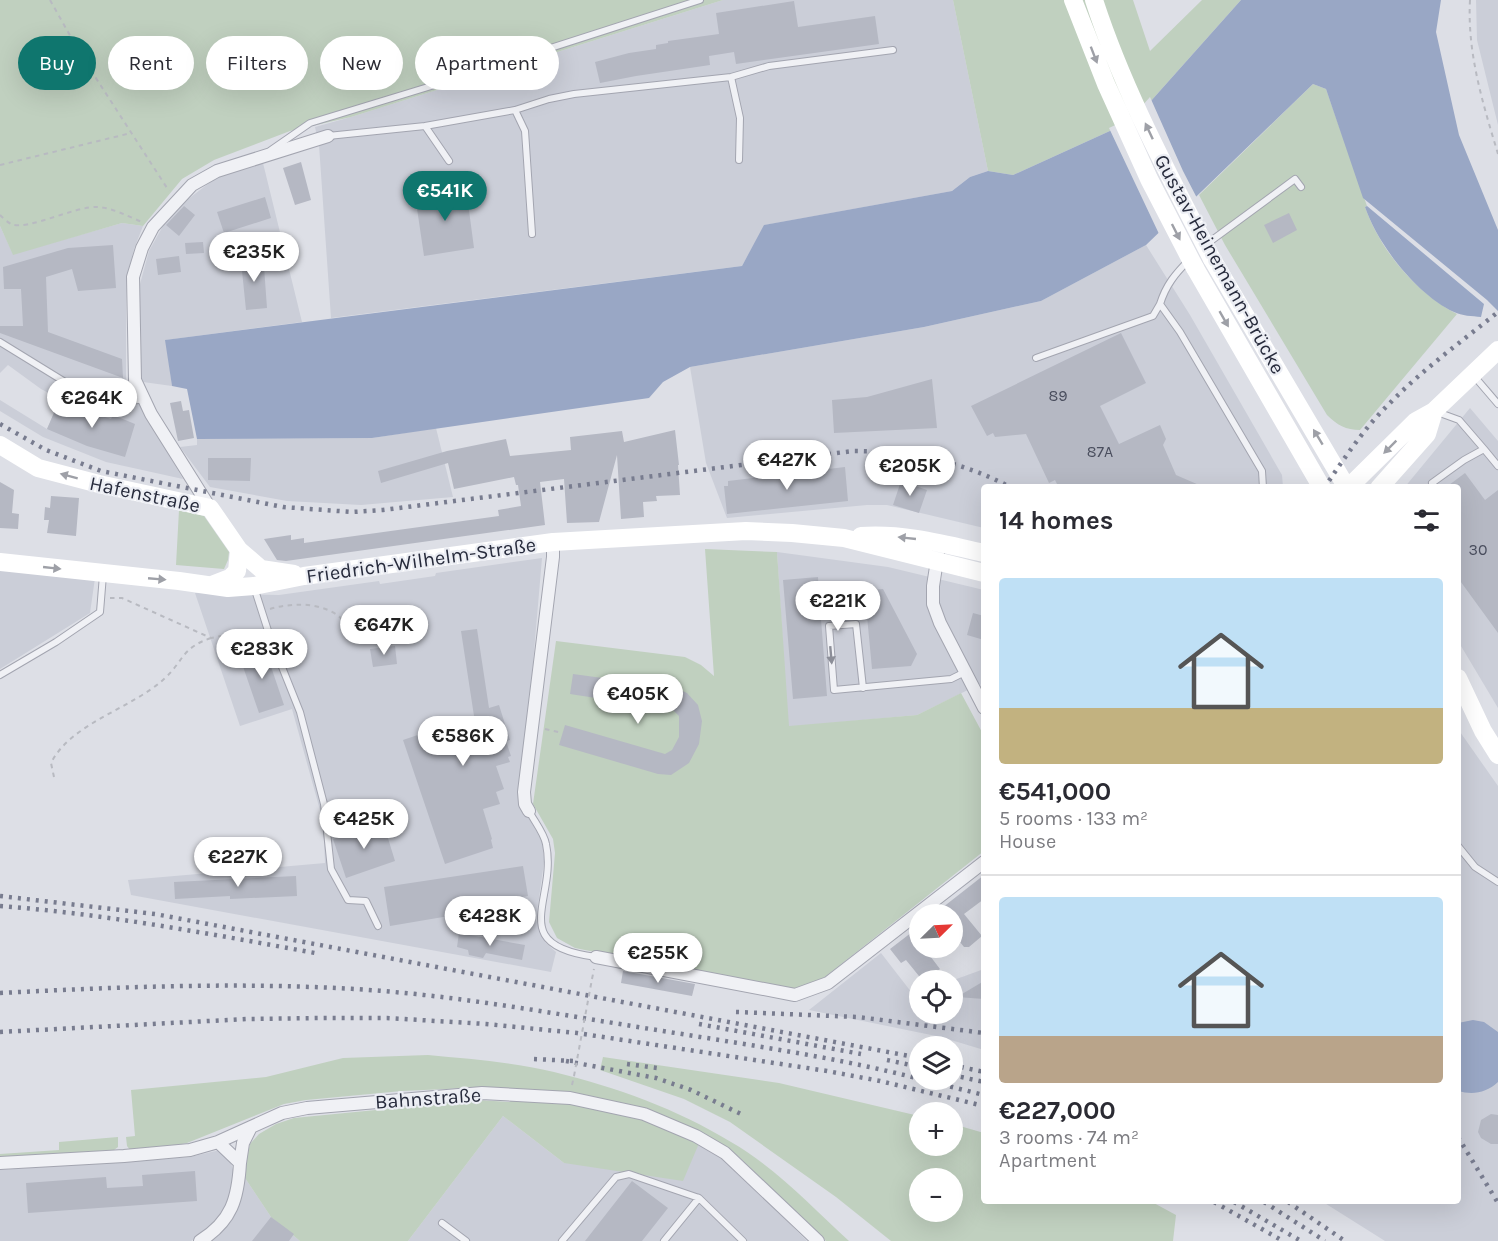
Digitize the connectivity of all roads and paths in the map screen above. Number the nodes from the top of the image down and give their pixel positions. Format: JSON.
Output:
{"nodes":[{"id":1,"x":50,"y":0,"type":"edge"},
{"id":2,"x":700,"y":0,"type":"edge"},
{"id":3,"x":1073,"y":0,"type":"edge"},
{"id":4,"x":1094,"y":0,"type":"edge"},
{"id":5,"x":1470,"y":0,"type":"edge"},
{"id":6,"x":893,"y":50,"type":"dead end"},
{"id":7,"x":731,"y":77,"type":"junction"},
{"id":8,"x":515,"y":110,"type":"junction"},
{"id":9,"x":425,"y":126,"type":"junction"},
{"id":10,"x":131,"y":133,"type":"junction"},
{"id":11,"x":328,"y":136,"type":"joint"},
{"id":12,"x":1498,"y":153,"type":"edge"},
{"id":13,"x":261,"y":157,"type":"junction"},
{"id":14,"x":739,"y":160,"type":"dead end"},
{"id":15,"x":449,"y":161,"type":"dead end"},
{"id":16,"x":0,"y":165,"type":"edge"},
{"id":17,"x":1301,"y":188,"type":"dead end"},
{"id":18,"x":176,"y":201,"type":"junction"},
{"id":19,"x":0,"y":215,"type":"edge"},
{"id":20,"x":153,"y":227,"type":"junction"},
{"id":21,"x":532,"y":234,"type":"dead end"},
{"id":22,"x":1160,"y":304,"type":"junction"},
{"id":23,"x":0,"y":342,"type":"edge"},
{"id":24,"x":1498,"y":350,"type":"edge"},
{"id":25,"x":1036,"y":358,"type":"dead end"},
{"id":26,"x":1473,"y":375,"type":"junction"},
{"id":27,"x":144,"y":398,"type":"junction"},
{"id":28,"x":1498,"y":404,"type":"edge"},
{"id":29,"x":1434,"y":411,"type":"junction"},
{"id":30,"x":0,"y":445,"type":"edge"},
{"id":31,"x":1485,"y":449,"type":"junction"},
{"id":32,"x":1498,"y":466,"type":"edge"},
{"id":33,"x":1432,"y":483,"type":"dead end"},
{"id":34,"x":1263,"y":484,"type":"edge"},
{"id":35,"x":1320,"y":484,"type":"edge"},
{"id":36,"x":1345,"y":484,"type":"edge"},
{"id":37,"x":1351,"y":484,"type":"edge"},
{"id":38,"x":1383,"y":484,"type":"edge"},
{"id":39,"x":210,"y":508,"type":"junction"},
{"id":40,"x":844,"y":538,"type":"junction"},
{"id":41,"x":553,"y":542,"type":"junction"},
{"id":42,"x":940,"y":543,"type":"junction"},
{"id":43,"x":239,"y":550,"type":"junction"},
{"id":44,"x":981,"y":552,"type":"edge"},
{"id":45,"x":0,"y":562,"type":"edge"},
{"id":46,"x":936,"y":562,"type":"junction"},
{"id":47,"x":981,"y":572,"type":"edge"},
{"id":48,"x":103,"y":574,"type":"junction"},
{"id":49,"x":304,"y":576,"type":"junction"},
{"id":50,"x":212,"y":585,"type":"junction"},
{"id":51,"x":254,"y":586,"type":"junction"},
{"id":52,"x":101,"y":598,"type":"junction"},
{"id":53,"x":262,"y":612,"type":"junction"},
{"id":54,"x":343,"y":620,"type":"dead end"},
{"id":55,"x":221,"y":636,"type":"dead end"},
{"id":56,"x":211,"y":638,"type":"junction"},
{"id":57,"x":965,"y":672,"type":"junction"},
{"id":58,"x":0,"y":675,"type":"edge"},
{"id":59,"x":1461,"y":684,"type":"edge"},
{"id":60,"x":863,"y":688,"type":"junction"},
{"id":61,"x":981,"y":702,"type":"edge"},
{"id":62,"x":1461,"y":707,"type":"edge"},
{"id":63,"x":554,"y":731,"type":"dead end"},
{"id":64,"x":1483,"y":731,"type":"junction"},
{"id":65,"x":562,"y":733,"type":"dead end"},
{"id":66,"x":1498,"y":755,"type":"edge"},
{"id":67,"x":54,"y":777,"type":"dead end"},
{"id":68,"x":529,"y":811,"type":"joint"},
{"id":69,"x":1461,"y":850,"type":"edge"},
{"id":70,"x":981,"y":863,"type":"edge"},
{"id":71,"x":1498,"y":882,"type":"edge"},
{"id":72,"x":378,"y":926,"type":"dead end"},
{"id":73,"x":597,"y":957,"type":"joint"},
{"id":74,"x":592,"y":979,"type":"dead end"},
{"id":75,"x":574,"y":1076,"type":"dead end"},
{"id":76,"x":251,"y":1127,"type":"junction"},
{"id":77,"x":218,"y":1142,"type":"junction"},
{"id":78,"x":0,"y":1163,"type":"edge"},
{"id":79,"x":240,"y":1163,"type":"junction"},
{"id":80,"x":699,"y":1198,"type":"junction"},
{"id":81,"x":442,"y":1222,"type":"dead end"},
{"id":82,"x":200,"y":1241,"type":"edge"},
{"id":83,"x":466,"y":1241,"type":"edge"},
{"id":84,"x":562,"y":1241,"type":"edge"},
{"id":85,"x":664,"y":1241,"type":"edge"},
{"id":86,"x":743,"y":1241,"type":"edge"},
{"id":87,"x":818,"y":1241,"type":"edge"}],
"edges":[{"from":1,"to":10,"type":"path"},
{"from":2,"to":13,"type":"lane"},
{"from":3,"to":35,"type":"main road","name":"Gustav-Heinemann-Brücke","one_way":true,"bridge":true},
{"from":36,"to":4,"type":"main road","name":"Gustav-Heinemann-Brücke","one_way":true,"bridge":true},
{"from":5,"to":12,"type":"path"},
{"from":6,"to":7,"type":"lane"},
{"from":7,"to":8,"type":"lane"},
{"from":7,"to":14,"type":"lane"},
{"from":8,"to":9,"type":"lane"},
{"from":8,"to":21,"type":"lane"},
{"from":9,"to":11,"type":"lane"},
{"from":9,"to":15,"type":"lane"},
{"from":10,"to":16,"type":"path"},
{"from":10,"to":18,"type":"path"},
{"from":11,"to":13,"type":"street"},
{"from":13,"to":18,"type":"street"},
{"from":17,"to":22,"type":"lane"},
{"from":18,"to":20,"type":"street"},
{"from":19,"to":20,"type":"path"},
{"from":20,"to":27,"type":"street"},
{"from":22,"to":25,"type":"lane"},
{"from":22,"to":34,"type":"lane"},
{"from":23,"to":27,"type":"lane"},
{"from":24,"to":26,"type":"main road"},
{"from":26,"to":28,"type":"lane"},
{"from":26,"to":29,"type":"main road"},
{"from":27,"to":39,"type":"street"},
{"from":29,"to":31,"type":"lane"},
{"from":29,"to":37,"type":"main road","one_way":true},
{"from":29,"to":38,"type":"main road"},
{"from":39,"to":30,"type":"main road","name":"Hafenstraße","one_way":true},
{"from":31,"to":32,"type":"lane"},
{"from":31,"to":33,"type":"lane"},
{"from":39,"to":43,"type":"main road","name":"Hafenstraße"},
{"from":40,"to":41,"type":"main road","name":"Friedrich-Wilhelm-Straße"},
{"from":42,"to":40,"type":"main road","name":"Friedrich-Wilhelm-Straße","one_way":true},
{"from":40,"to":46,"type":"main road","name":"Friedrich-Wilhelm-Straße"},
{"from":41,"to":49,"type":"main road","name":"Friedrich-Wilhelm-Straße"},
{"from":41,"to":68,"type":"street"},
{"from":42,"to":44,"type":"main road","name":"Friedrich-Wilhelm-Straße"},
{"from":42,"to":46,"type":"street"},
{"from":43,"to":49,"type":"main road","name":"Hafenstraße"},
{"from":43,"to":50,"type":"main road"},
{"from":45,"to":48,"type":"main road","name":"Friedrich-Wilhelm-Straße","one_way":true},
{"from":46,"to":47,"type":"main road","name":"Friedrich-Wilhelm-Straße"},
{"from":46,"to":57,"type":"street"},
{"from":48,"to":50,"type":"main road","name":"Friedrich-Wilhelm-Straße","one_way":true},
{"from":48,"to":52,"type":"lane"},
{"from":49,"to":51,"type":"main road","name":"Friedrich-Wilhelm-Straße"},
{"from":50,"to":51,"type":"main road","name":"Friedrich-Wilhelm-Straße"},
{"from":51,"to":53,"type":"lane"},
{"from":52,"to":56,"type":"path"},
{"from":52,"to":58,"type":"lane"},
{"from":53,"to":54,"type":"path"},
{"from":53,"to":72,"type":"lane"},
{"from":55,"to":56,"type":"path"},
{"from":56,"to":67,"type":"path"},
{"from":57,"to":60,"type":"lane"},
{"from":57,"to":61,"type":"street"},
{"from":59,"to":64,"type":"main road"},
{"from":60,"to":60,"type":"lane","one_way":true},
{"from":62,"to":64,"type":"main road"},
{"from":63,"to":65,"type":"path"},
{"from":64,"to":66,"type":"main road"},
{"from":68,"to":73,"type":"lane"},
{"from":69,"to":71,"type":"lane"},
{"from":70,"to":73,"type":"street"},
{"from":74,"to":75,"type":"path","bridge":true},
{"from":76,"to":77,"type":"street","name":"Bahnstraße"},
{"from":76,"to":79,"type":"street"},
{"from":76,"to":87,"type":"street","name":"Bahnstraße"},
{"from":77,"to":78,"type":"street","name":"Bahnstraße"},
{"from":77,"to":79,"type":"street"},
{"from":79,"to":82,"type":"street"},
{"from":80,"to":84,"type":"lane"},
{"from":80,"to":85,"type":"lane"},
{"from":80,"to":86,"type":"lane"},
{"from":81,"to":83,"type":"lane"}]}
